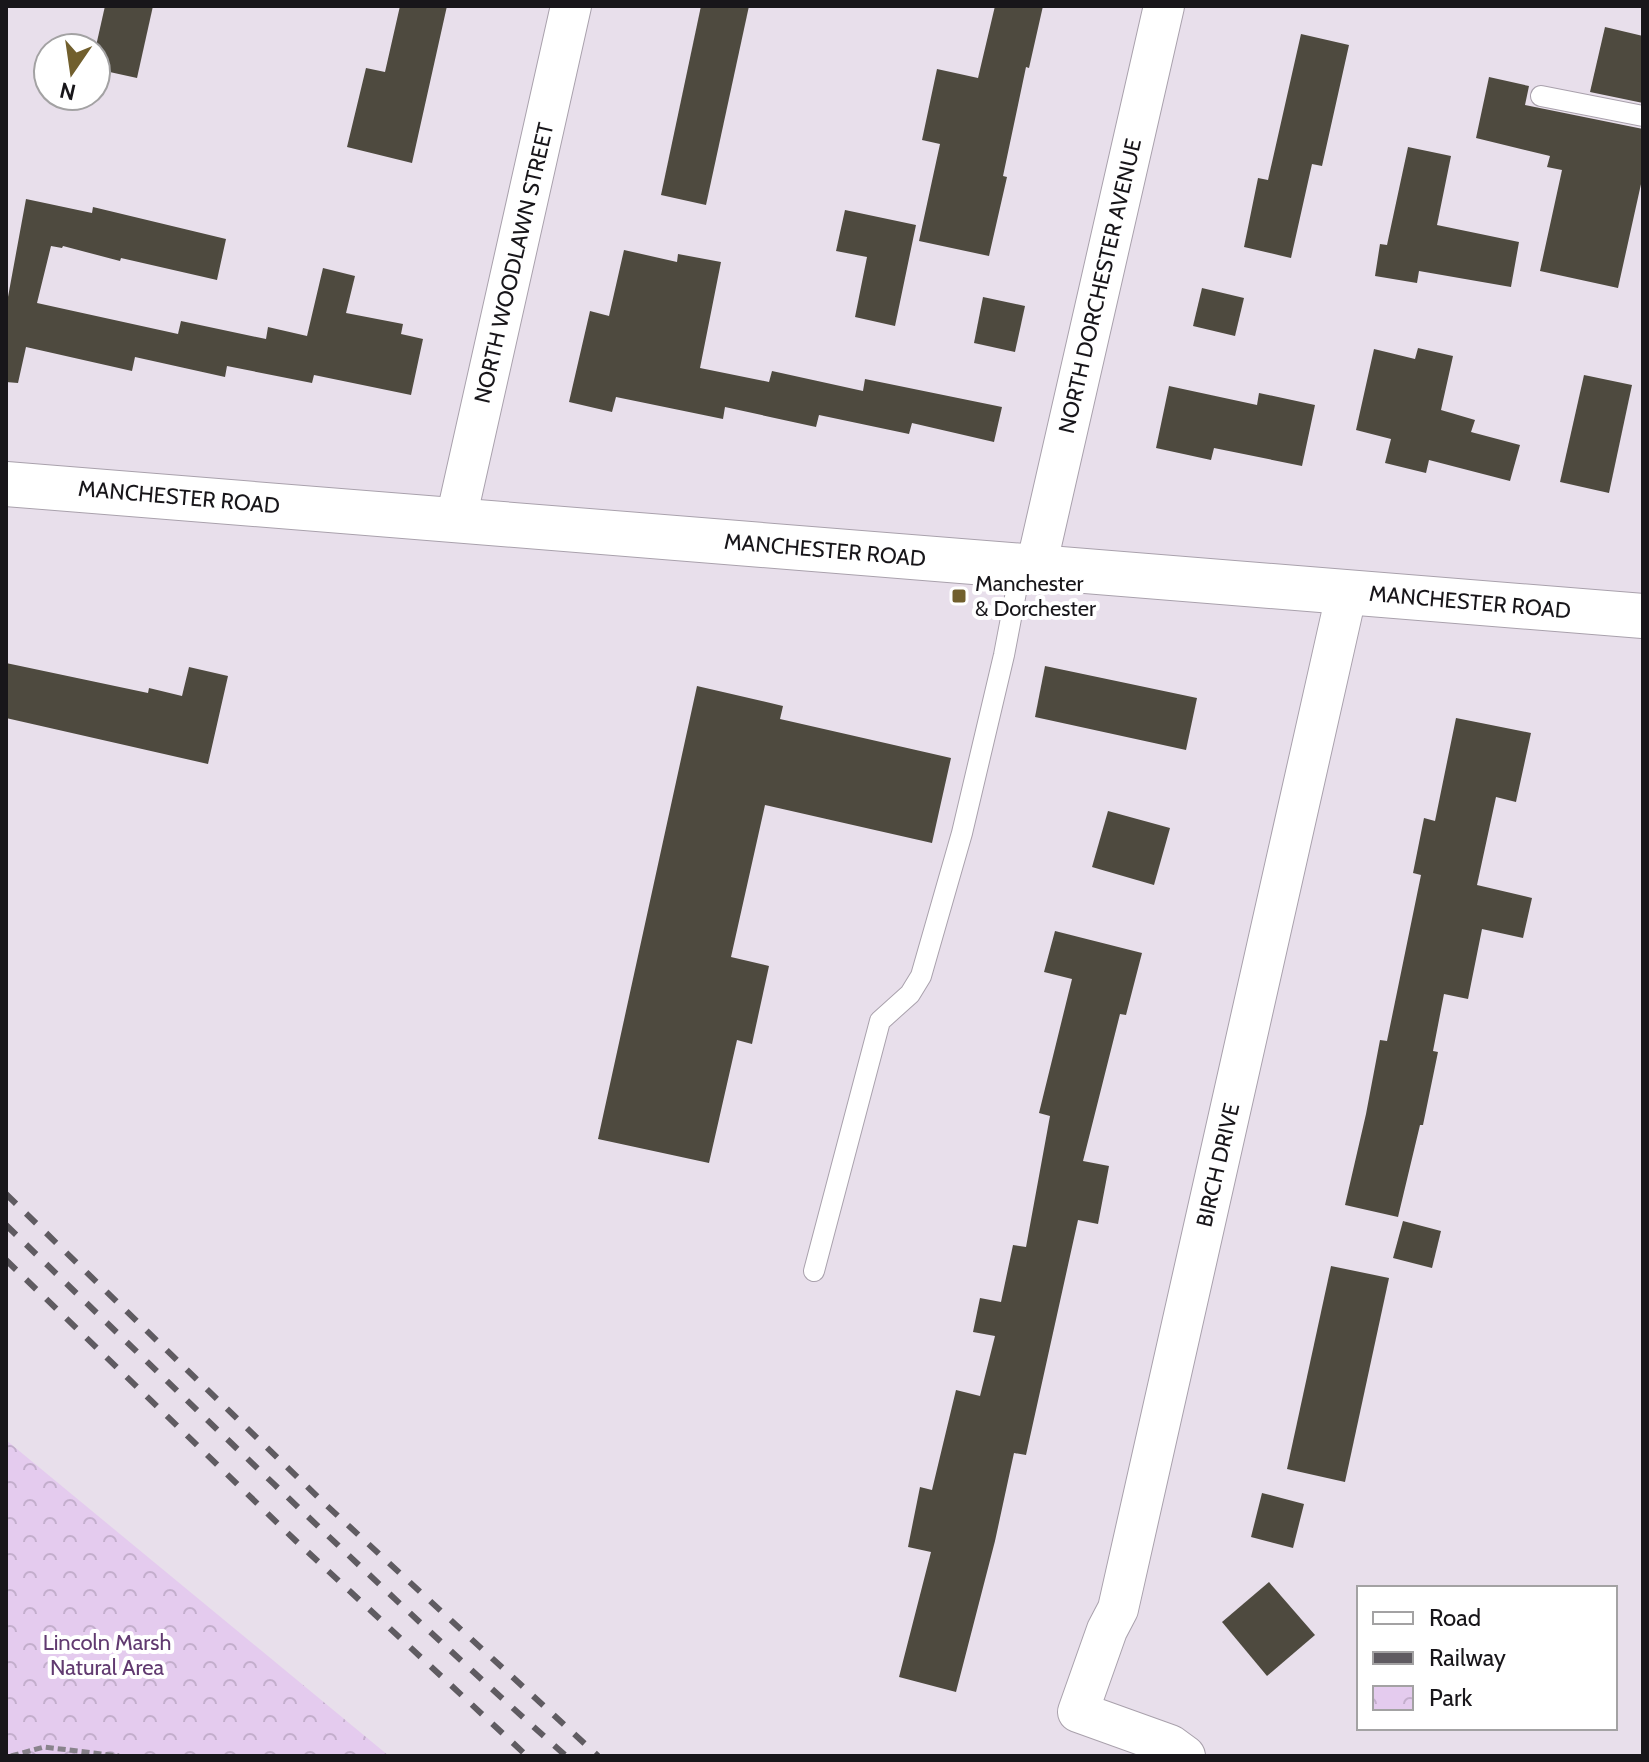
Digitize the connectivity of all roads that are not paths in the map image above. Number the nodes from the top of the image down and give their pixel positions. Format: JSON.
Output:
{"nodes":[{"id":1,"x":571,"y":6,"type":"edge"},
{"id":2,"x":1164,"y":6,"type":"edge"},
{"id":3,"x":1541,"y":96,"type":"dead end"},
{"id":4,"x":1643,"y":116,"type":"edge"},
{"id":5,"x":6,"y":484,"type":"edge"},
{"id":6,"x":456,"y":519,"type":"junction"},
{"id":7,"x":1029,"y":566,"type":"junction"},
{"id":8,"x":1347,"y":591,"type":"junction"},
{"id":9,"x":1643,"y":616,"type":"edge"},
{"id":10,"x":814,"y":1271,"type":"dead end"},
{"id":11,"x":1185,"y":1756,"type":"edge"}],
"edges":[{"from":1,"to":6,"type":"street","name":"NORTH WOODLAWN STREET"},
{"from":2,"to":7,"type":"street","name":"NORTH DORCHESTER AVENUE"},
{"from":3,"to":4,"type":"lane"},
{"from":5,"to":6,"type":"street","name":"MANCHESTER ROAD"},
{"from":6,"to":7,"type":"street","name":"MANCHESTER ROAD"},
{"from":7,"to":8,"type":"street","name":"MANCHESTER ROAD"},
{"from":7,"to":10,"type":"lane"},
{"from":8,"to":9,"type":"street","name":"MANCHESTER ROAD"},
{"from":8,"to":11,"type":"street","name":"BIRCH DRIVE"}]}
